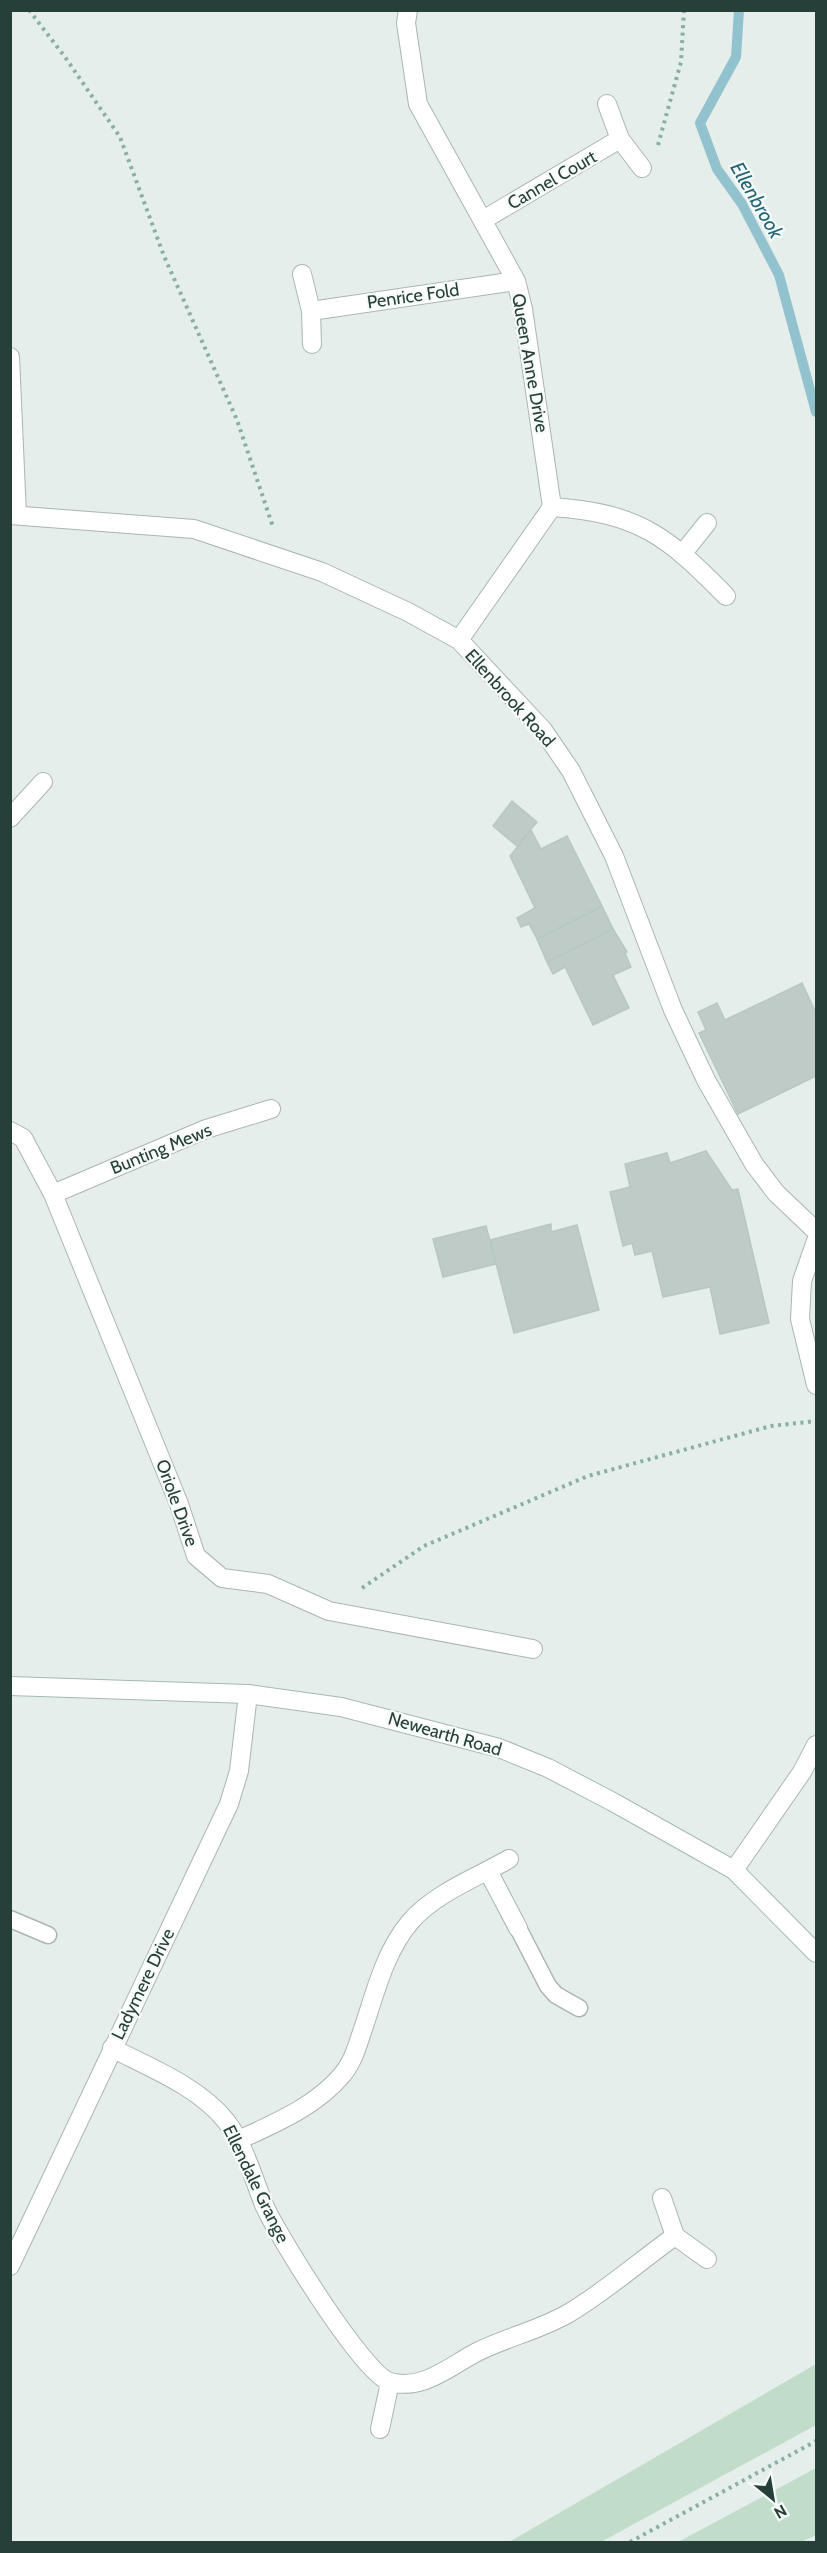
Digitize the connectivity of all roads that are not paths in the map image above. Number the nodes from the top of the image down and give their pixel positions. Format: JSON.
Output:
{"nodes":[{"id":1,"x":408,"y":10,"type":"edge"},
{"id":2,"x":607,"y":104,"type":"dead end"},
{"id":3,"x":620,"y":139,"type":"junction"},
{"id":4,"x":639,"y":164,"type":"road end"},
{"id":5,"x":483,"y":220,"type":"junction"},
{"id":6,"x":302,"y":274,"type":"dead end"},
{"id":7,"x":516,"y":281,"type":"junction"},
{"id":8,"x":310,"y":310,"type":"junction"},
{"id":9,"x":312,"y":344,"type":"dead end"},
{"id":10,"x":10,"y":357,"type":"edge"},
{"id":11,"x":552,"y":507,"type":"junction"},
{"id":12,"x":14,"y":515,"type":"edge"},
{"id":13,"x":707,"y":523,"type":"dead end"},
{"id":14,"x":683,"y":553,"type":"junction"},
{"id":15,"x":726,"y":596,"type":"dead end"},
{"id":16,"x":459,"y":640,"type":"junction"},
{"id":17,"x":43,"y":782,"type":"dead end"},
{"id":18,"x":10,"y":818,"type":"edge"},
{"id":19,"x":271,"y":1109,"type":"dead end"},
{"id":20,"x":10,"y":1131,"type":"edge"},
{"id":21,"x":53,"y":1194,"type":"junction"},
{"id":22,"x":816,"y":1231,"type":"edge"},
{"id":23,"x":816,"y":1241,"type":"edge"},
{"id":24,"x":816,"y":1385,"type":"edge"},
{"id":25,"x":533,"y":1649,"type":"dead end"},
{"id":26,"x":10,"y":1686,"type":"edge"},
{"id":27,"x":248,"y":1694,"type":"junction"},
{"id":28,"x":816,"y":1748,"type":"edge"},
{"id":29,"x":509,"y":1858,"type":"dead end"},
{"id":30,"x":488,"y":1870,"type":"junction"},
{"id":31,"x":734,"y":1870,"type":"junction"},
{"id":32,"x":10,"y":1919,"type":"edge"},
{"id":33,"x":518,"y":1928,"type":"joint"},
{"id":34,"x":48,"y":1935,"type":"dead end"},
{"id":35,"x":816,"y":1953,"type":"edge"},
{"id":36,"x":579,"y":2008,"type":"dead end"},
{"id":37,"x":112,"y":2048,"type":"junction"},
{"id":38,"x":239,"y":2140,"type":"junction"},
{"id":39,"x":662,"y":2198,"type":"dead end"},
{"id":40,"x":675,"y":2236,"type":"junction"},
{"id":41,"x":707,"y":2259,"type":"dead end"},
{"id":42,"x":10,"y":2266,"type":"edge"},
{"id":43,"x":390,"y":2382,"type":"junction"},
{"id":44,"x":380,"y":2429,"type":"dead end"}],
"edges":[{"from":1,"to":5,"type":"street","name":"Queen Anne Drive"},
{"from":2,"to":3,"type":"street"},
{"from":3,"to":4,"type":"street"},
{"from":3,"to":5,"type":"street","name":"Cannel Court"},
{"from":5,"to":7,"type":"street","name":"Queen Anne Drive"},
{"from":6,"to":8,"type":"street"},
{"from":7,"to":8,"type":"street","name":"Penrice Fold"},
{"from":7,"to":11,"type":"street","name":"Queen Anne Drive"},
{"from":8,"to":9,"type":"street"},
{"from":10,"to":12,"type":"street"},
{"from":11,"to":14,"type":"street"},
{"from":11,"to":16,"type":"street"},
{"from":12,"to":16,"type":"street","name":"Ellenbrook Road"},
{"from":13,"to":14,"type":"street"},
{"from":14,"to":15,"type":"street"},
{"from":16,"to":22,"type":"street","name":"Ellenbrook Road"},
{"from":17,"to":18,"type":"street"},
{"from":19,"to":21,"type":"street","name":"Bunting Mews"},
{"from":20,"to":21,"type":"street","name":"Oriole Drive"},
{"from":21,"to":25,"type":"street","name":"Oriole Drive"},
{"from":23,"to":24,"type":"street"},
{"from":26,"to":27,"type":"street","name":"Newearth Road"},
{"from":27,"to":31,"type":"street","name":"Newearth Road"},
{"from":27,"to":37,"type":"street","name":"Ladymere Drive"},
{"from":28,"to":31,"type":"street"},
{"from":29,"to":30,"type":"street"},
{"from":30,"to":33,"type":"street"},
{"from":30,"to":38,"type":"street"},
{"from":31,"to":35,"type":"street","name":"Newearth Road"},
{"from":32,"to":34,"type":"lane"},
{"from":33,"to":36,"type":"lane"},
{"from":37,"to":38,"type":"street","name":"Ellendale Grange"},
{"from":37,"to":42,"type":"street","name":"Ladymere Drive"},
{"from":38,"to":43,"type":"street","name":"Ellendale Grange"},
{"from":39,"to":40,"type":"street"},
{"from":40,"to":41,"type":"street"},
{"from":40,"to":43,"type":"street"},
{"from":43,"to":44,"type":"street"}]}
